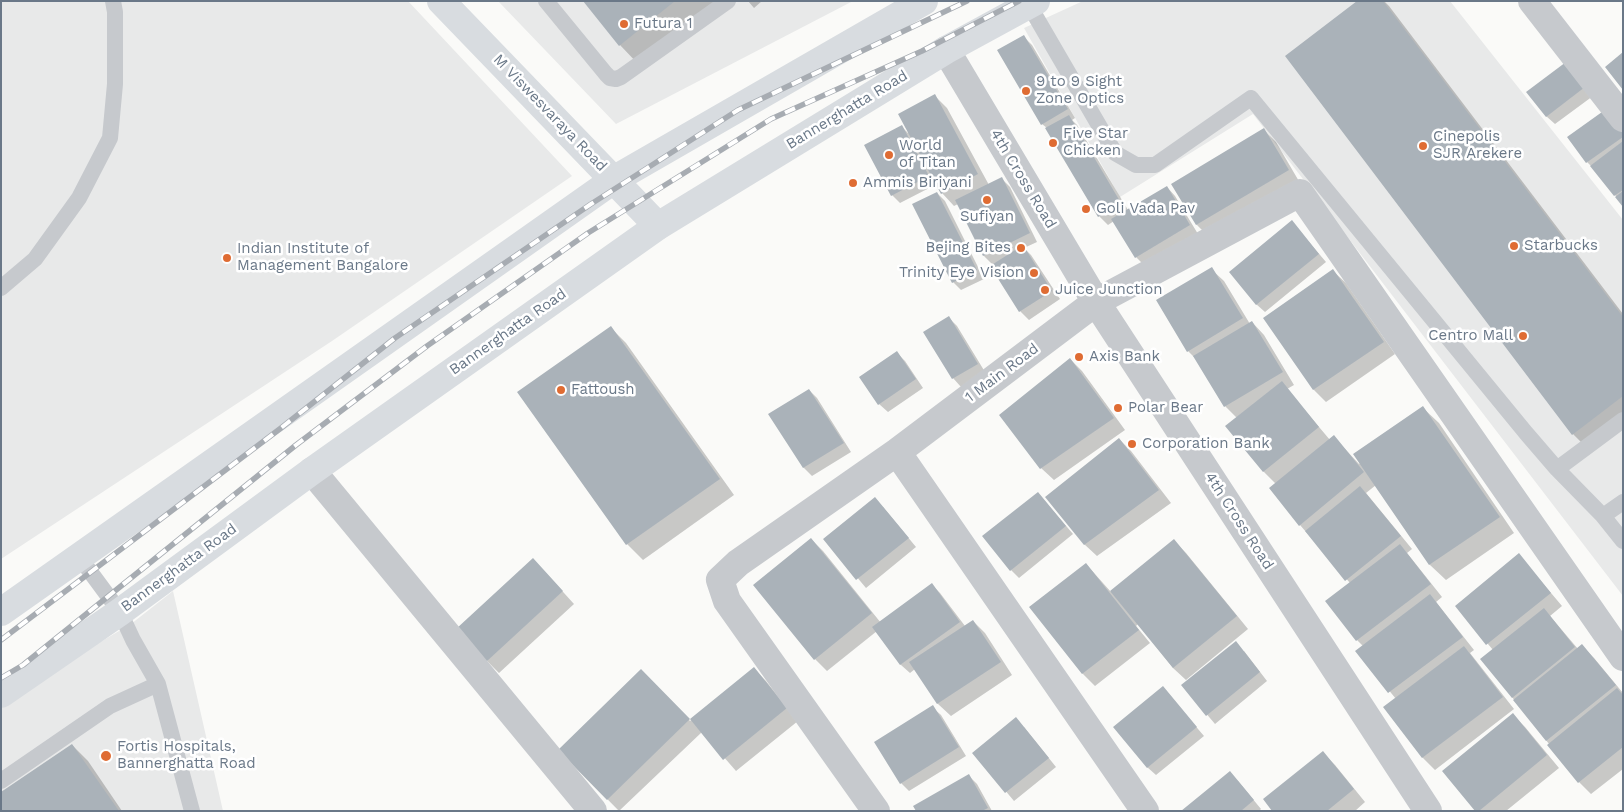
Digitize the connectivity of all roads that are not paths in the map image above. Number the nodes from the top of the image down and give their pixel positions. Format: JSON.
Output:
{"nodes":[{"id":1,"x":113,"y":1,"type":"edge"},
{"id":2,"x":441,"y":1,"type":"edge"},
{"id":3,"x":546,"y":1,"type":"edge"},
{"id":4,"x":728,"y":1,"type":"edge"},
{"id":5,"x":924,"y":1,"type":"edge"},
{"id":6,"x":1532,"y":1,"type":"edge"},
{"id":7,"x":1033,"y":3,"type":"edge"},
{"id":8,"x":946,"y":50,"type":"junction"},
{"id":9,"x":1623,"y":118,"type":"edge"},
{"id":10,"x":614,"y":180,"type":"junction"},
{"id":11,"x":658,"y":226,"type":"junction"},
{"id":12,"x":1,"y":288,"type":"edge"},
{"id":13,"x":1096,"y":302,"type":"junction"},
{"id":14,"x":1623,"y":420,"type":"edge"},
{"id":15,"x":897,"y":452,"type":"junction"},
{"id":16,"x":1557,"y":469,"type":"junction"},
{"id":17,"x":312,"y":472,"type":"junction"},
{"id":18,"x":1623,"y":502,"type":"edge"},
{"id":19,"x":1603,"y":516,"type":"junction"},
{"id":20,"x":1623,"y":541,"type":"edge"},
{"id":21,"x":80,"y":558,"type":"junction"},
{"id":22,"x":1,"y":612,"type":"edge"},
{"id":23,"x":120,"y":612,"type":"junction"},
{"id":24,"x":1623,"y":657,"type":"edge"},
{"id":25,"x":158,"y":684,"type":"junction"},
{"id":26,"x":1,"y":694,"type":"edge"},
{"id":27,"x":1,"y":781,"type":"edge"},
{"id":28,"x":192,"y":811,"type":"edge"},
{"id":29,"x":592,"y":811,"type":"edge"},
{"id":30,"x":876,"y":811,"type":"edge"},
{"id":31,"x":1145,"y":811,"type":"edge"},
{"id":32,"x":1428,"y":811,"type":"edge"}],
"edges":[{"from":1,"to":12,"type":"lane"},
{"from":2,"to":10,"type":"main road","name":"M Viswesvaraya Road"},
{"from":3,"to":4,"type":"lane"},
{"from":5,"to":10,"type":"main road"},
{"from":6,"to":9,"type":"street"},
{"from":7,"to":8,"type":"main road","name":"Bannerghatta Road"},
{"from":7,"to":16,"type":"lane"},
{"from":8,"to":11,"type":"main road","name":"Bannerghatta Road"},
{"from":8,"to":13,"type":"street","name":"4th Cross Road"},
{"from":10,"to":11,"type":"main road","name":"M Viswesvaraya Road"},
{"from":10,"to":21,"type":"main road"},
{"from":11,"to":17,"type":"main road","name":"Bannerghatta Road"},
{"from":13,"to":15,"type":"street","name":"1 Main Road"},
{"from":13,"to":24,"type":"street","name":"1 Main Road"},
{"from":13,"to":32,"type":"street","name":"4th Cross Road"},
{"from":14,"to":16,"type":"lane"},
{"from":15,"to":30,"type":"street","name":"1 Main Road"},
{"from":15,"to":31,"type":"street"},
{"from":16,"to":19,"type":"lane"},
{"from":17,"to":23,"type":"main road","name":"Bannerghatta Road"},
{"from":17,"to":29,"type":"street"},
{"from":18,"to":19,"type":"lane"},
{"from":19,"to":20,"type":"lane"},
{"from":21,"to":22,"type":"main road"},
{"from":21,"to":23,"type":"lane"},
{"from":23,"to":25,"type":"lane"},
{"from":23,"to":26,"type":"main road","name":"Bannerghatta Road"},
{"from":25,"to":27,"type":"lane"},
{"from":25,"to":28,"type":"lane"}]}
